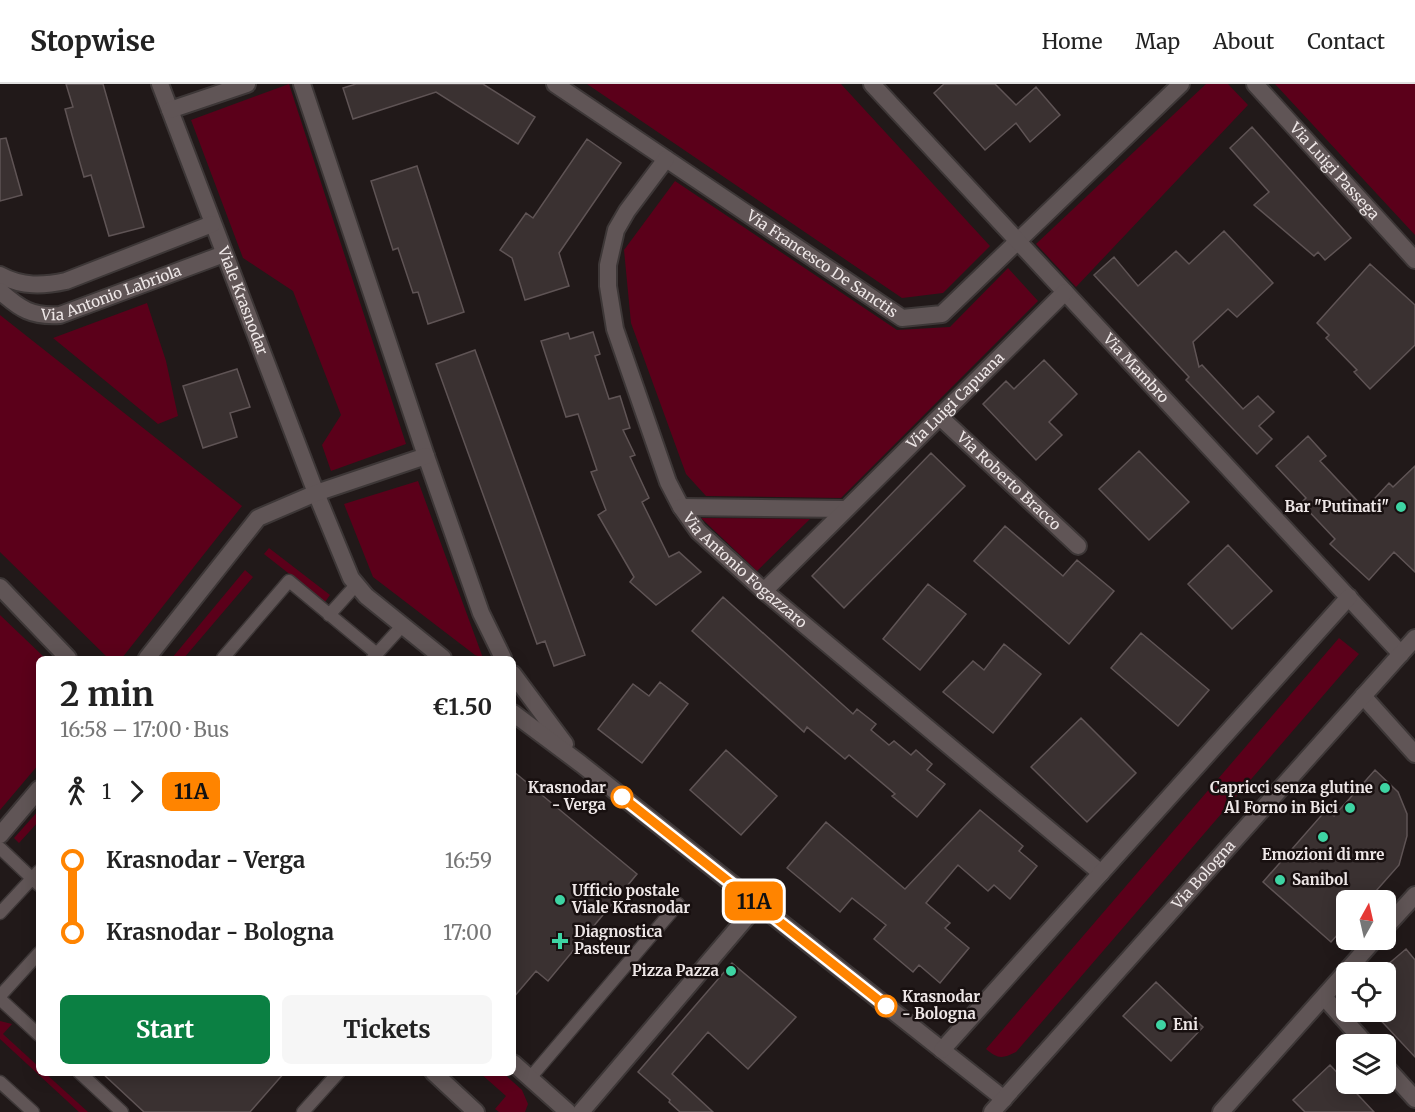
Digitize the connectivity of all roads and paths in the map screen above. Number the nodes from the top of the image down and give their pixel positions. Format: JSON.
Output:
{"nodes":[{"id":1,"x":160,"y":84,"type":"edge"},
{"id":2,"x":247,"y":84,"type":"edge"},
{"id":3,"x":302,"y":84,"type":"edge"},
{"id":4,"x":555,"y":84,"type":"edge"},
{"id":5,"x":872,"y":84,"type":"edge"},
{"id":6,"x":1181,"y":84,"type":"edge"},
{"id":7,"x":1255,"y":84,"type":"edge"},
{"id":8,"x":170,"y":110,"type":"junction"},
{"id":9,"x":666,"y":159,"type":"junction"},
{"id":10,"x":213,"y":224,"type":"junction"},
{"id":11,"x":1018,"y":242,"type":"junction"},
{"id":12,"x":224,"y":254,"type":"junction"},
{"id":13,"x":1415,"y":260,"type":"edge"},
{"id":14,"x":0,"y":275,"type":"edge"},
{"id":15,"x":0,"y":291,"type":"edge"},
{"id":16,"x":1065,"y":292,"type":"junction"},
{"id":17,"x":940,"y":417,"type":"junction"},
{"id":18,"x":426,"y":456,"type":"junction"},
{"id":19,"x":316,"y":493,"type":"junction"},
{"id":20,"x":681,"y":507,"type":"junction"},
{"id":21,"x":846,"y":509,"type":"junction"},
{"id":22,"x":1078,"y":546,"type":"dead end"},
{"id":23,"x":356,"y":585,"type":"junction"},
{"id":24,"x":0,"y":587,"type":"edge"},
{"id":25,"x":764,"y":591,"type":"junction"},
{"id":26,"x":1349,"y":597,"type":"junction"},
{"id":27,"x":329,"y":615,"type":"junction"},
{"id":28,"x":402,"y":626,"type":"junction"},
{"id":29,"x":1415,"y":638,"type":"edge"},
{"id":30,"x":1401,"y":654,"type":"junction"},
{"id":31,"x":66,"y":656,"type":"edge"},
{"id":32,"x":149,"y":656,"type":"edge"},
{"id":33,"x":225,"y":656,"type":"edge"},
{"id":34,"x":375,"y":656,"type":"edge"},
{"id":35,"x":440,"y":656,"type":"edge"},
{"id":36,"x":502,"y":656,"type":"edge"},
{"id":37,"x":516,"y":678,"type":"edge"},
{"id":38,"x":1363,"y":696,"type":"junction"},
{"id":39,"x":516,"y":715,"type":"edge"},
{"id":40,"x":1415,"y":754,"type":"edge"},
{"id":41,"x":581,"y":764,"type":"junction"},
{"id":42,"x":36,"y":793,"type":"edge"},
{"id":43,"x":0,"y":836,"type":"edge"},
{"id":44,"x":0,"y":848,"type":"edge"},
{"id":45,"x":1101,"y":873,"type":"junction"},
{"id":46,"x":36,"y":877,"type":"edge"},
{"id":47,"x":36,"y":879,"type":"edge"},
{"id":48,"x":1415,"y":895,"type":"edge"},
{"id":49,"x":678,"y":904,"type":"dead end"},
{"id":50,"x":758,"y":904,"type":"junction"},
{"id":51,"x":0,"y":913,"type":"edge"},
{"id":52,"x":1396,"y":916,"type":"edge"},
{"id":53,"x":1365,"y":950,"type":"edge"},
{"id":54,"x":36,"y":956,"type":"edge"},
{"id":55,"x":1324,"y":997,"type":"junction"},
{"id":56,"x":0,"y":998,"type":"edge"},
{"id":57,"x":36,"y":1032,"type":"edge"},
{"id":58,"x":1357,"y":1034,"type":"edge"},
{"id":59,"x":942,"y":1050,"type":"junction"},
{"id":60,"x":516,"y":1066,"type":"edge"},
{"id":61,"x":83,"y":1076,"type":"edge"},
{"id":62,"x":335,"y":1076,"type":"edge"},
{"id":63,"x":437,"y":1076,"type":"edge"},
{"id":64,"x":530,"y":1078,"type":"junction"},
{"id":65,"x":1396,"y":1078,"type":"edge"},
{"id":66,"x":0,"y":1082,"type":"edge"},
{"id":67,"x":1004,"y":1099,"type":"junction"},
{"id":68,"x":1415,"y":1099,"type":"edge"},
{"id":69,"x":33,"y":1112,"type":"edge"},
{"id":70,"x":122,"y":1112,"type":"edge"},
{"id":71,"x":303,"y":1112,"type":"edge"},
{"id":72,"x":476,"y":1112,"type":"edge"},
{"id":73,"x":568,"y":1112,"type":"edge"},
{"id":74,"x":581,"y":1112,"type":"edge"},
{"id":75,"x":992,"y":1112,"type":"edge"},
{"id":76,"x":1221,"y":1112,"type":"edge"}],
"edges":[{"from":1,"to":8,"type":"street","name":"Viale Krasnodar"},
{"from":2,"to":8,"type":"street"},
{"from":3,"to":18,"type":"street"},
{"from":4,"to":9,"type":"street","name":"Via Francesco De Sanctis"},
{"from":5,"to":11,"type":"street","name":"Via Mambro"},
{"from":6,"to":11,"type":"street","name":"Via Francesco De Sanctis"},
{"from":7,"to":13,"type":"street","name":"Via Luigi Passega"},
{"from":8,"to":10,"type":"street","name":"Viale Krasnodar"},
{"from":9,"to":11,"type":"street","name":"Via Francesco De Sanctis"},
{"from":9,"to":20,"type":"street","name":"Via Antonio Fogazzaro"},
{"from":10,"to":12,"type":"street","name":"Viale Krasnodar"},
{"from":10,"to":14,"type":"street","name":"Via Antonio Labriola"},
{"from":11,"to":16,"type":"street","name":"Via Mambro"},
{"from":12,"to":15,"type":"street","name":"Via Antonio Labriola"},
{"from":12,"to":19,"type":"street","name":"Viale Krasnodar"},
{"from":16,"to":17,"type":"street","name":"Via Luigi Capuana"},
{"from":16,"to":26,"type":"street","name":"Via Mambro"},
{"from":17,"to":21,"type":"street","name":"Via Luigi Capuana"},
{"from":17,"to":22,"type":"street","name":"Via Roberto Bracco"},
{"from":18,"to":19,"type":"street"},
{"from":18,"to":36,"type":"street"},
{"from":19,"to":23,"type":"street","name":"Viale Krasnodar"},
{"from":19,"to":32,"type":"street"},
{"from":20,"to":21,"type":"street"},
{"from":20,"to":25,"type":"street","name":"Via Antonio Fogazzaro"},
{"from":21,"to":25,"type":"street","name":"Via Luigi Capuana"},
{"from":23,"to":27,"type":"lane"},
{"from":23,"to":28,"type":"street","name":"Viale Krasnodar"},
{"from":24,"to":31,"type":"street"},
{"from":25,"to":45,"type":"street","name":"Via Antonio Fogazzaro"},
{"from":26,"to":30,"type":"street","name":"Via Mambro"},
{"from":26,"to":45,"type":"street"},
{"from":27,"to":33,"type":"lane"},
{"from":27,"to":34,"type":"lane"},
{"from":28,"to":34,"type":"lane"},
{"from":28,"to":35,"type":"street","name":"Viale Krasnodar"},
{"from":29,"to":30,"type":"street","name":"Via Bologna"},
{"from":30,"to":38,"type":"street","name":"Via Bologna"},
{"from":37,"to":41,"type":"street"},
{"from":38,"to":40,"type":"street"},
{"from":38,"to":67,"type":"street","name":"Via Bologna"},
{"from":39,"to":41,"type":"street"},
{"from":41,"to":50,"type":"street"},
{"from":42,"to":43,"type":"street"},
{"from":44,"to":46,"type":"lane"},
{"from":45,"to":59,"type":"street"},
{"from":47,"to":51,"type":"lane"},
{"from":48,"to":52,"type":"street"},
{"from":49,"to":64,"type":"lane"},
{"from":50,"to":59,"type":"street"},
{"from":50,"to":74,"type":"street"},
{"from":53,"to":55,"type":"street"},
{"from":54,"to":56,"type":"lane"},
{"from":55,"to":58,"type":"street"},
{"from":55,"to":76,"type":"street"},
{"from":56,"to":57,"type":"lane"},
{"from":59,"to":67,"type":"street"},
{"from":60,"to":64,"type":"street"},
{"from":61,"to":70,"type":"lane"},
{"from":62,"to":71,"type":"lane"},
{"from":63,"to":72,"type":"street"},
{"from":64,"to":73,"type":"street"},
{"from":65,"to":68,"type":"street"},
{"from":66,"to":69,"type":"lane"},
{"from":67,"to":75,"type":"street","name":"Via Bologna"}]}
